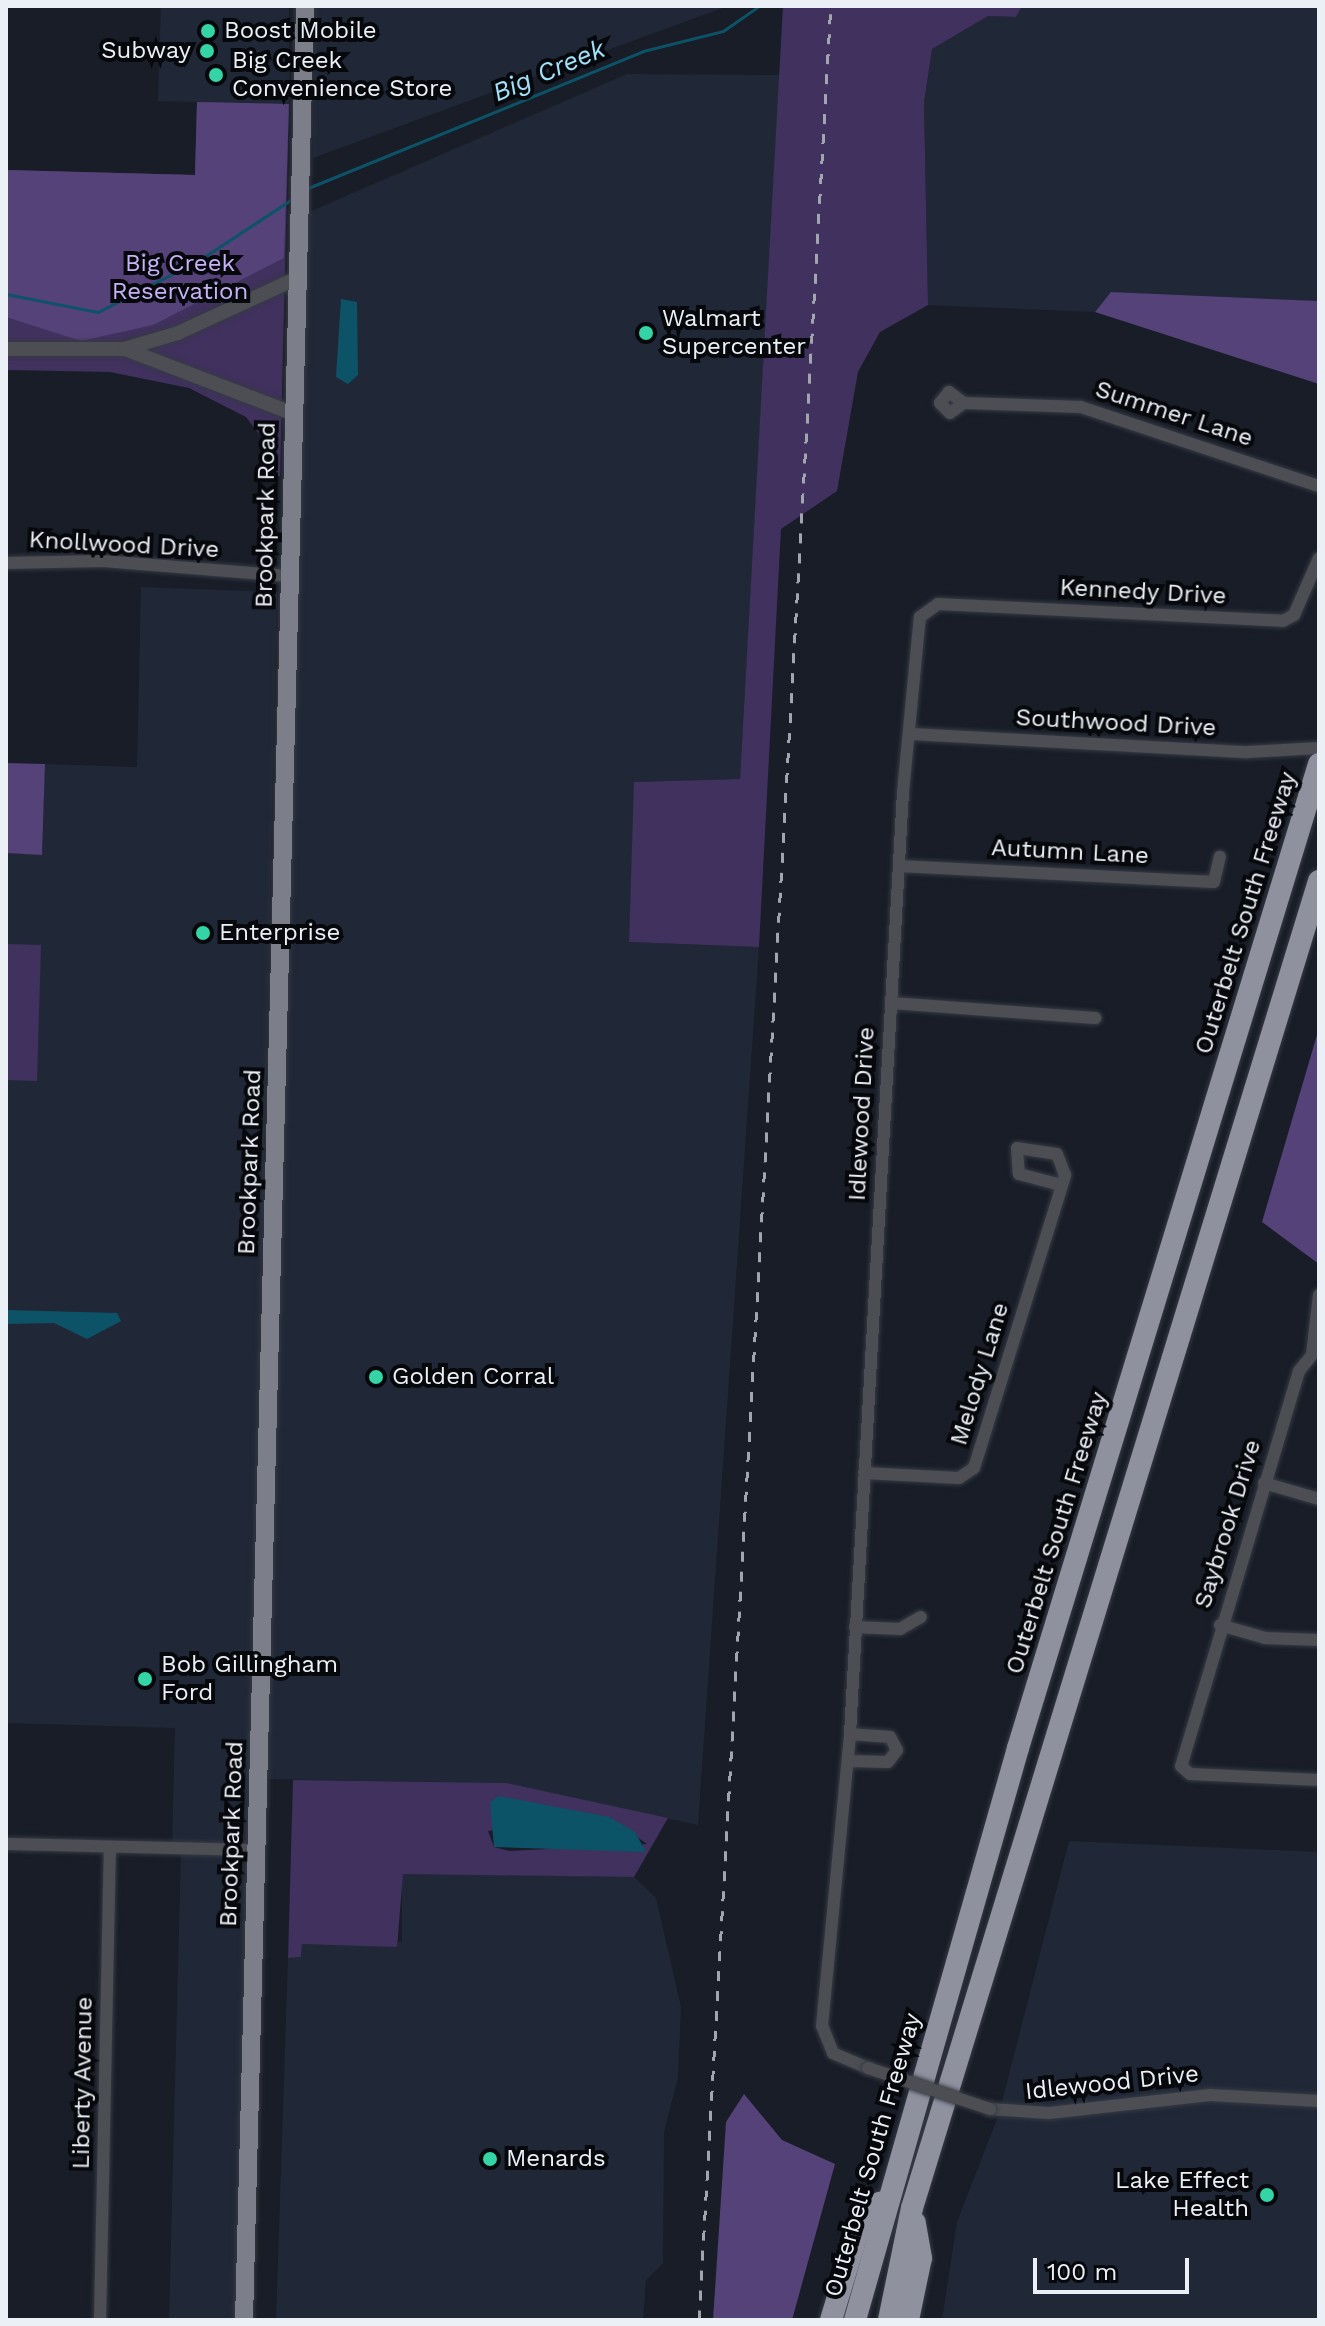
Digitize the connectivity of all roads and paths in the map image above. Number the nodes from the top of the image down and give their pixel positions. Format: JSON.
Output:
{"nodes":[{"id":1,"x":305,"y":6,"type":"edge"},
{"id":2,"x":297,"y":278,"type":"junction"},
{"id":3,"x":6,"y":349,"type":"edge"},
{"id":4,"x":124,"y":349,"type":"junction"},
{"id":5,"x":964,"y":403,"type":"dead end"},
{"id":6,"x":292,"y":413,"type":"junction"},
{"id":7,"x":1319,"y":486,"type":"edge"},
{"id":8,"x":1319,"y":558,"type":"edge"},
{"id":9,"x":6,"y":563,"type":"edge"},
{"id":10,"x":288,"y":576,"type":"junction"},
{"id":11,"x":927,"y":608,"type":"joint"},
{"id":12,"x":911,"y":734,"type":"junction"},
{"id":13,"x":1319,"y":748,"type":"edge"},
{"id":14,"x":1319,"y":764,"type":"edge"},
{"id":15,"x":1220,"y":857,"type":"dead end"},
{"id":16,"x":899,"y":866,"type":"junction"},
{"id":17,"x":1319,"y":881,"type":"edge"},
{"id":18,"x":891,"y":1003,"type":"junction"},
{"id":19,"x":1095,"y":1018,"type":"dead end"},
{"id":20,"x":1061,"y":1185,"type":"junction"},
{"id":21,"x":1319,"y":1295,"type":"edge"},
{"id":22,"x":1316,"y":1355,"type":"edge"},
{"id":23,"x":864,"y":1473,"type":"junction"},
{"id":24,"x":1264,"y":1483,"type":"junction"},
{"id":25,"x":1319,"y":1499,"type":"edge"},
{"id":26,"x":921,"y":1617,"type":"dead end"},
{"id":27,"x":1220,"y":1625,"type":"junction"},
{"id":28,"x":855,"y":1627,"type":"junction"},
{"id":29,"x":1319,"y":1640,"type":"edge"},
{"id":30,"x":850,"y":1734,"type":"junction"},
{"id":31,"x":848,"y":1761,"type":"junction"},
{"id":32,"x":1319,"y":1780,"type":"edge"},
{"id":33,"x":6,"y":1844,"type":"edge"},
{"id":34,"x":110,"y":1848,"type":"junction"},
{"id":35,"x":255,"y":1850,"type":"junction"},
{"id":36,"x":1319,"y":2101,"type":"edge"},
{"id":37,"x":885,"y":2196,"type":"junction"},
{"id":38,"x":912,"y":2208,"type":"junction"},
{"id":39,"x":100,"y":2320,"type":"edge"},
{"id":40,"x":244,"y":2320,"type":"edge"},
{"id":41,"x":831,"y":2320,"type":"edge"},
{"id":42,"x":855,"y":2320,"type":"edge"},
{"id":43,"x":889,"y":2320,"type":"edge"},
{"id":44,"x":908,"y":2320,"type":"edge"}],
"edges":[{"from":1,"to":2,"type":"main road","name":"Brookpark Road"},
{"from":2,"to":4,"type":"street"},
{"from":2,"to":6,"type":"main road","name":"Brookpark Road"},
{"from":3,"to":4,"type":"street"},
{"from":4,"to":6,"type":"street"},
{"from":5,"to":7,"type":"street","name":"Summer Lane"},
{"from":6,"to":10,"type":"main road","name":"Brookpark Road"},
{"from":8,"to":11,"type":"street","name":"Kennedy Drive"},
{"from":9,"to":10,"type":"street","name":"Knollwood Drive"},
{"from":10,"to":35,"type":"main road","name":"Brookpark Road"},
{"from":11,"to":12,"type":"street","name":"Idlewood Drive"},
{"from":12,"to":13,"type":"street","name":"Southwood Drive"},
{"from":12,"to":16,"type":"street","name":"Idlewood Drive"},
{"from":14,"to":37,"type":"highway","name":"Outerbelt South Freeway"},
{"from":15,"to":16,"type":"street","name":"Autumn Lane"},
{"from":16,"to":18,"type":"street","name":"Idlewood Drive"},
{"from":17,"to":38,"type":"highway"},
{"from":18,"to":19,"type":"street"},
{"from":18,"to":23,"type":"street","name":"Idlewood Drive"},
{"from":20,"to":20,"type":"street"},
{"from":20,"to":23,"type":"street","name":"Melody Lane"},
{"from":21,"to":22,"type":"street","name":"Saybrook Drive"},
{"from":22,"to":24,"type":"street","name":"Saybrook Drive"},
{"from":23,"to":28,"type":"street","name":"Idlewood Drive"},
{"from":24,"to":25,"type":"street"},
{"from":24,"to":27,"type":"street","name":"Saybrook Drive"},
{"from":26,"to":28,"type":"street"},
{"from":27,"to":29,"type":"street"},
{"from":27,"to":32,"type":"street","name":"Saybrook Drive"},
{"from":28,"to":30,"type":"street","name":"Idlewood Drive"},
{"from":30,"to":31,"type":"street","name":"Idlewood Drive"},
{"from":30,"to":31,"type":"street"},
{"from":31,"to":36,"type":"street","name":"Idlewood Drive","bridge":true},
{"from":33,"to":34,"type":"street"},
{"from":34,"to":35,"type":"street"},
{"from":34,"to":39,"type":"street","name":"Liberty Avenue"},
{"from":35,"to":40,"type":"main road","name":"Brookpark Road"},
{"from":37,"to":41,"type":"highway"},
{"from":37,"to":42,"type":"highway","name":"Outerbelt South Freeway"},
{"from":38,"to":43,"type":"highway"},
{"from":38,"to":44,"type":"highway"}]}
